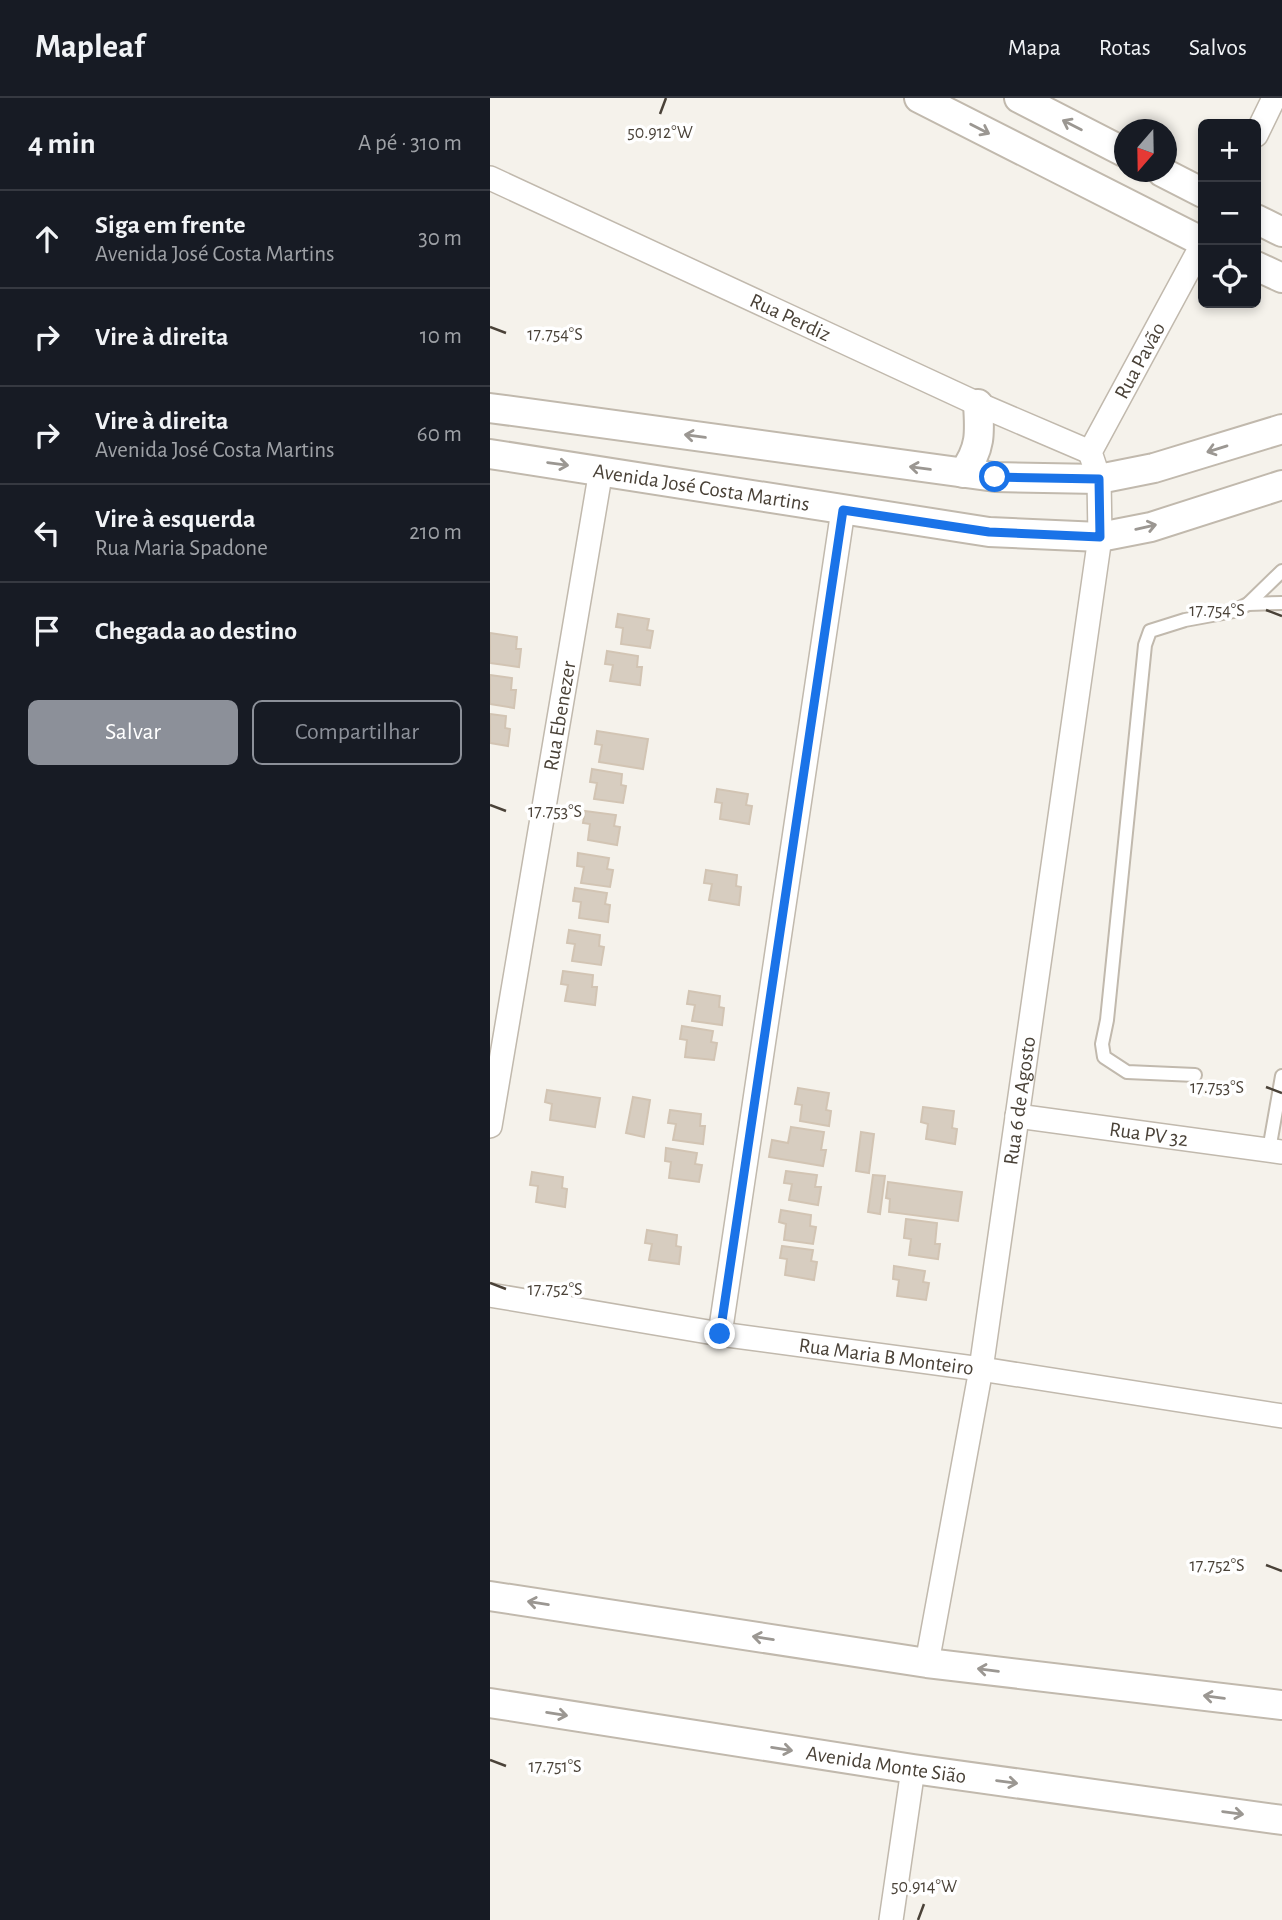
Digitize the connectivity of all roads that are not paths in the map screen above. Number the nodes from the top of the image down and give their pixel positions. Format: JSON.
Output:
{"nodes":[{"id":1,"x":919,"y":98,"type":"edge"},
{"id":2,"x":1019,"y":98,"type":"edge"},
{"id":3,"x":1274,"y":98,"type":"edge"},
{"id":4,"x":1261,"y":125,"type":"edge"},
{"id":5,"x":1114,"y":146,"type":"edge"},
{"id":6,"x":490,"y":178,"type":"edge"},
{"id":7,"x":1177,"y":179,"type":"edge"},
{"id":8,"x":1198,"y":190,"type":"edge"},
{"id":9,"x":1261,"y":222,"type":"edge"},
{"id":10,"x":1282,"y":232,"type":"edge"},
{"id":11,"x":1198,"y":240,"type":"edge"},
{"id":12,"x":1202,"y":245,"type":"edge"},
{"id":13,"x":1261,"y":268,"type":"edge"},
{"id":14,"x":1282,"y":278,"type":"edge"},
{"id":15,"x":978,"y":404,"type":"junction"},
{"id":16,"x":490,"y":408,"type":"edge"},
{"id":17,"x":1282,"y":429,"type":"edge"},
{"id":18,"x":1090,"y":452,"type":"junction"},
{"id":19,"x":490,"y":454,"type":"edge"},
{"id":20,"x":601,"y":470,"type":"junction"},
{"id":21,"x":963,"y":473,"type":"junction"},
{"id":22,"x":1099,"y":479,"type":"junction"},
{"id":23,"x":1282,"y":485,"type":"edge"},
{"id":24,"x":843,"y":510,"type":"junction"},
{"id":25,"x":1100,"y":537,"type":"junction"},
{"id":26,"x":1282,"y":571,"type":"edge"},
{"id":27,"x":1282,"y":603,"type":"edge"},
{"id":28,"x":1248,"y":604,"type":"junction"},
{"id":29,"x":1195,"y":1075,"type":"dead end"},
{"id":30,"x":1282,"y":1076,"type":"edge"},
{"id":31,"x":1017,"y":1116,"type":"junction"},
{"id":32,"x":490,"y":1126,"type":"edge"},
{"id":33,"x":1275,"y":1151,"type":"edge"},
{"id":34,"x":490,"y":1295,"type":"edge"},
{"id":35,"x":720,"y":1334,"type":"junction"},
{"id":36,"x":981,"y":1369,"type":"junction"},
{"id":37,"x":1282,"y":1416,"type":"edge"},
{"id":38,"x":490,"y":1596,"type":"edge"},
{"id":39,"x":927,"y":1662,"type":"junction"},
{"id":40,"x":490,"y":1703,"type":"edge"},
{"id":41,"x":1282,"y":1705,"type":"edge"},
{"id":42,"x":913,"y":1769,"type":"junction"},
{"id":43,"x":1282,"y":1820,"type":"edge"},
{"id":44,"x":891,"y":1920,"type":"edge"}],
"edges":[{"from":1,"to":11,"type":"street","one_way":true},
{"from":5,"to":2,"type":"street","one_way":true},
{"from":3,"to":4,"type":"street"},
{"from":6,"to":15,"type":"street","name":"Rua Perdiz"},
{"from":7,"to":8,"type":"street"},
{"from":9,"to":10,"type":"street"},
{"from":12,"to":18,"type":"street","name":"Rua Pavão"},
{"from":13,"to":14,"type":"street"},
{"from":15,"to":18,"type":"street","name":"Rua Perdiz"},
{"from":15,"to":21,"type":"street"},
{"from":21,"to":16,"type":"street","one_way":true},
{"from":17,"to":22,"type":"street","one_way":true},
{"from":18,"to":22,"type":"street"},
{"from":19,"to":20,"type":"street","name":"Avenida José Costa Martins","one_way":true},
{"from":20,"to":24,"type":"street","name":"Avenida José Costa Martins"},
{"from":20,"to":32,"type":"street","name":"Rua Ebenezer"},
{"from":21,"to":22,"type":"street"},
{"from":22,"to":25,"type":"street","name":"Rua 6 de Agosto"},
{"from":25,"to":23,"type":"street","name":"Avenida José Costa Martins","one_way":true},
{"from":24,"to":25,"type":"street","name":"Avenida José Costa Martins"},
{"from":24,"to":35,"type":"street"},
{"from":25,"to":31,"type":"street","name":"Rua 6 de Agosto"},
{"from":26,"to":28,"type":"lane"},
{"from":27,"to":28,"type":"lane"},
{"from":28,"to":29,"type":"lane"},
{"from":30,"to":33,"type":"lane"},
{"from":31,"to":33,"type":"street","name":"Rua PV 32"},
{"from":31,"to":36,"type":"street","name":"Rua 6 de Agosto"},
{"from":34,"to":35,"type":"street","name":"Rua Maria B Monteiro"},
{"from":35,"to":36,"type":"street","name":"Rua Maria B Monteiro"},
{"from":36,"to":37,"type":"street","name":"Rua Maria B Monteiro"},
{"from":36,"to":39,"type":"street","name":"Rua 6 de Agosto"},
{"from":39,"to":38,"type":"street","one_way":true},
{"from":41,"to":39,"type":"street","one_way":true},
{"from":40,"to":42,"type":"street","name":"Avenida Monte Sião","one_way":true},
{"from":42,"to":43,"type":"street","name":"Avenida Monte Sião","one_way":true},
{"from":42,"to":44,"type":"street"}]}
